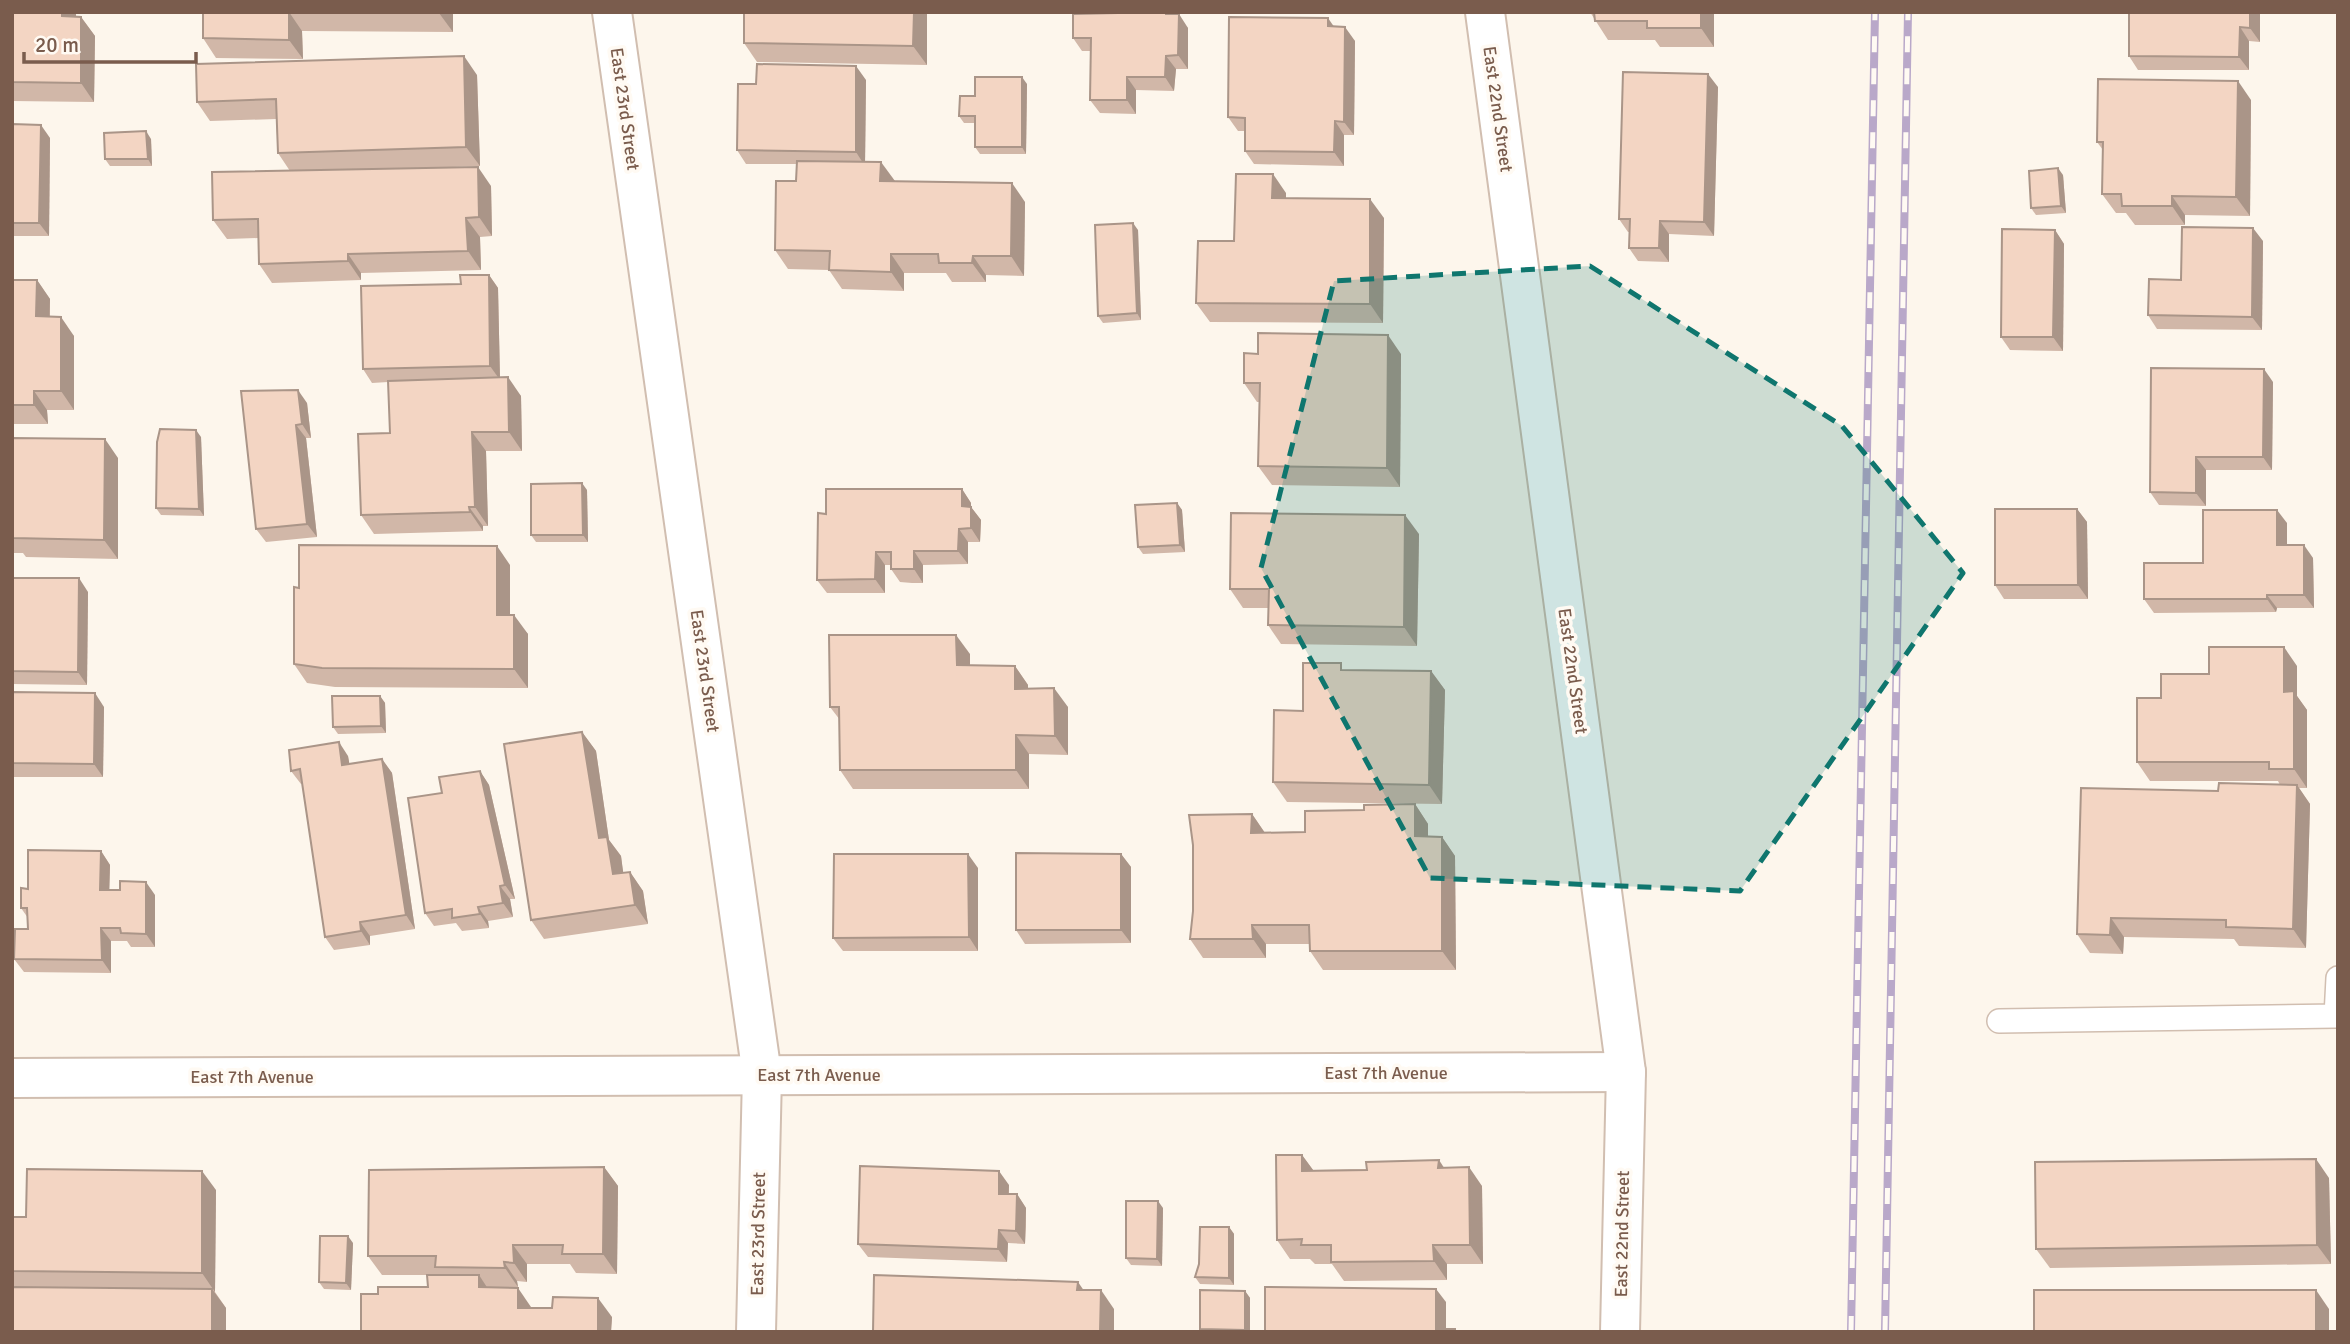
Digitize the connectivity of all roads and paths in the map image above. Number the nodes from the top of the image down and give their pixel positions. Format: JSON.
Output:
{"nodes":[{"id":1,"x":612,"y":12,"type":"edge"},
{"id":2,"x":1485,"y":12,"type":"edge"},
{"id":3,"x":2338,"y":978,"type":"edge"},
{"id":4,"x":1999,"y":1021,"type":"dead end"},
{"id":5,"x":1626,"y":1072,"type":"junction"},
{"id":6,"x":762,"y":1075,"type":"junction"},
{"id":7,"x":12,"y":1078,"type":"edge"},
{"id":8,"x":756,"y":1332,"type":"edge"},
{"id":9,"x":1620,"y":1332,"type":"edge"}],
"edges":[{"from":1,"to":6,"type":"street","name":"East 23rd Street"},
{"from":2,"to":5,"type":"street","name":"East 22nd Street"},
{"from":3,"to":4,"type":"lane"},
{"from":5,"to":6,"type":"street","name":"East 7th Avenue"},
{"from":5,"to":9,"type":"street","name":"East 22nd Street"},
{"from":6,"to":7,"type":"street","name":"East 7th Avenue"},
{"from":6,"to":8,"type":"street","name":"East 23rd Street"}]}
